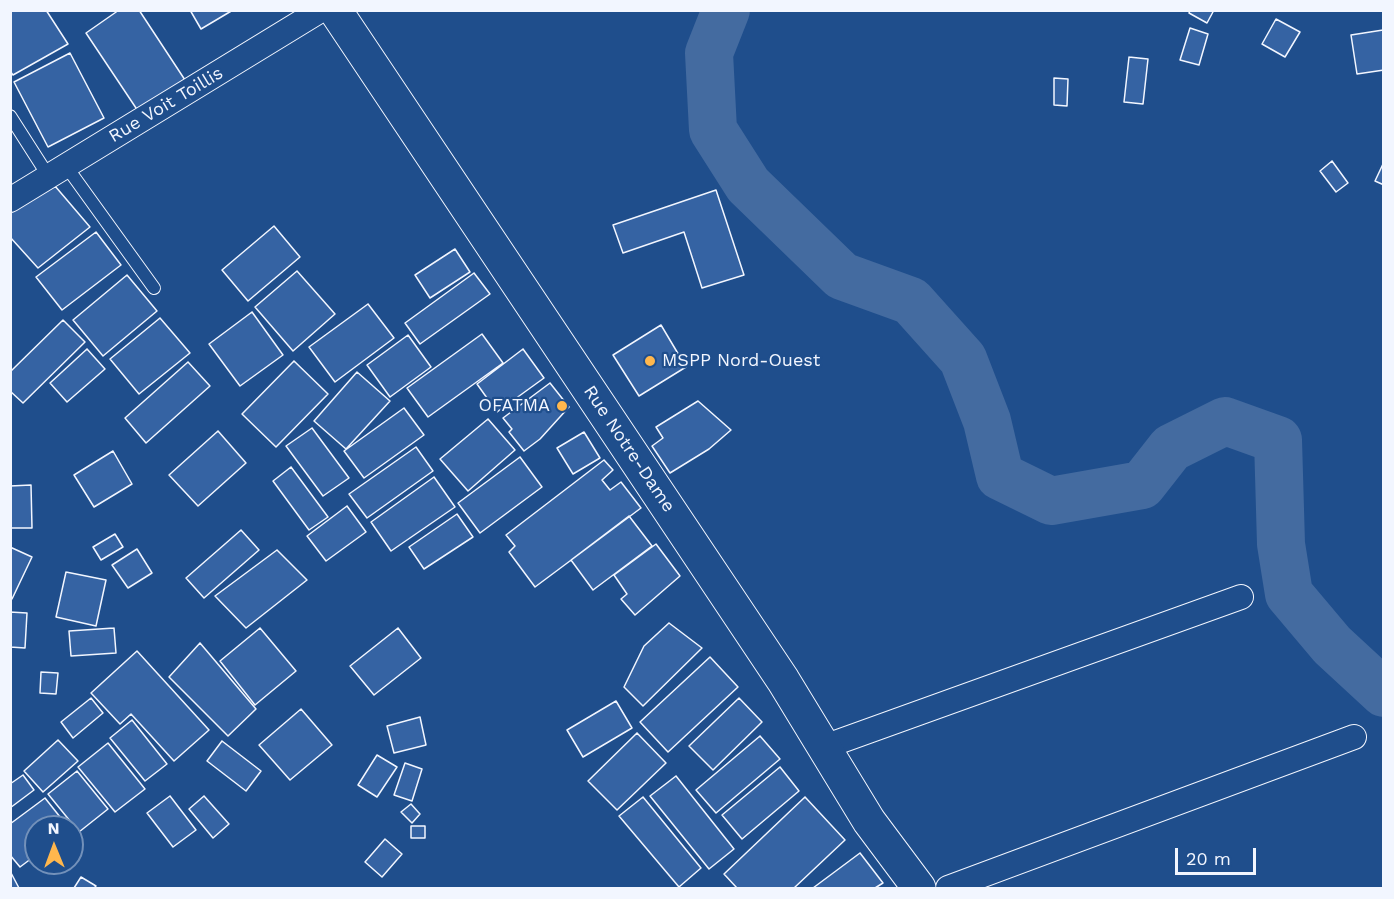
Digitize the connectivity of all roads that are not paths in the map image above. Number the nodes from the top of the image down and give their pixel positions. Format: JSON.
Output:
{"nodes":[{"id":1,"x":321,"y":10,"type":"edge"},
{"id":2,"x":335,"y":10,"type":"edge"},
{"id":3,"x":10,"y":116,"type":"edge"},
{"id":4,"x":57,"y":171,"type":"junction"},
{"id":5,"x":10,"y":200,"type":"edge"},
{"id":6,"x":153,"y":288,"type":"dead end"},
{"id":7,"x":1241,"y":597,"type":"dead end"},
{"id":8,"x":1354,"y":737,"type":"dead end"},
{"id":9,"x":824,"y":747,"type":"junction"},
{"id":10,"x":919,"y":888,"type":"edge"},
{"id":11,"x":948,"y":888,"type":"edge"}],
"edges":[{"from":1,"to":4,"type":"street","name":"Rue Voit Toillis"},
{"from":2,"to":9,"type":"street","name":"Rue Notre-Dame"},
{"from":3,"to":4,"type":"lane"},
{"from":4,"to":5,"type":"street","name":"Rue Voit Toillis"},
{"from":4,"to":6,"type":"lane"},
{"from":7,"to":9,"type":"street"},
{"from":8,"to":11,"type":"street"},
{"from":9,"to":10,"type":"street","name":"Rue Notre-Dame"}]}
